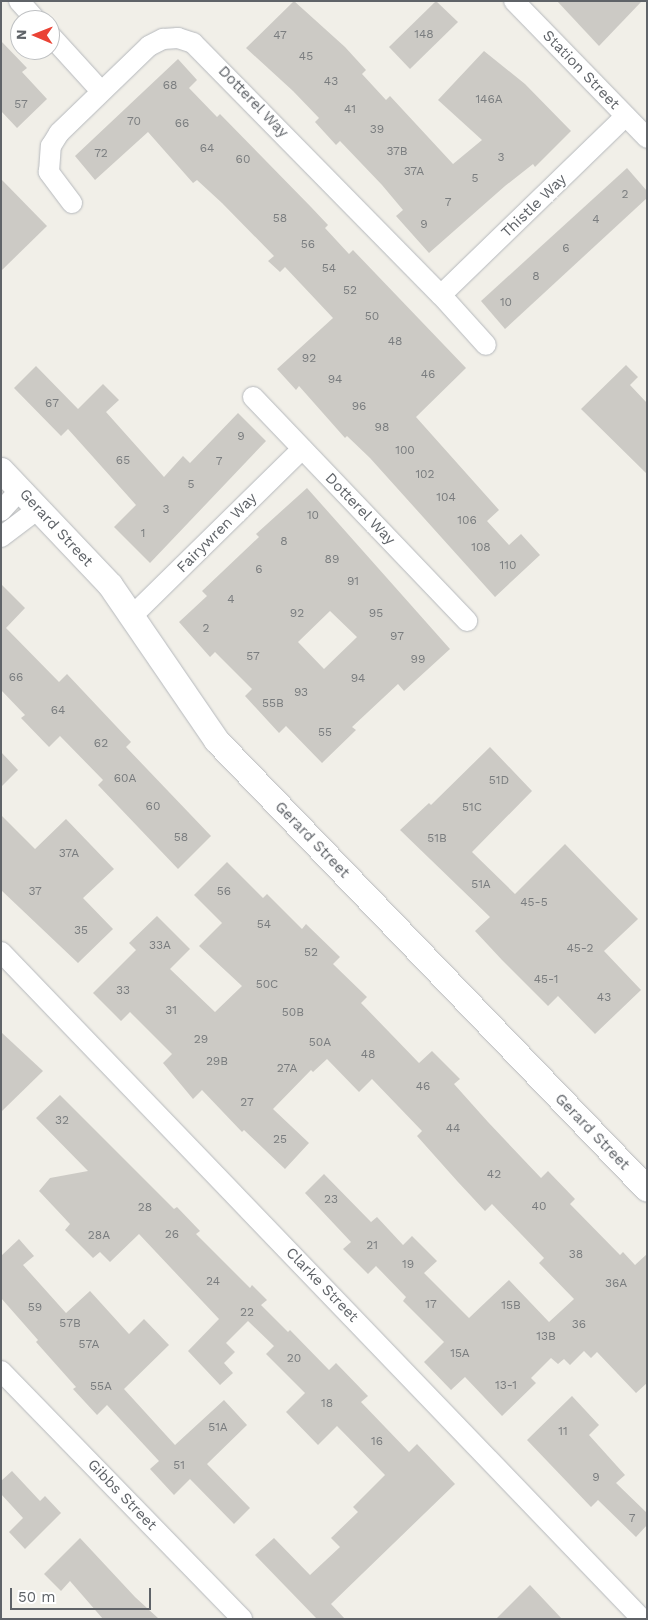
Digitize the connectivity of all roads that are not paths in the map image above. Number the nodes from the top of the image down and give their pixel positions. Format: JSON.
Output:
{"nodes":[{"id":1,"x":514,"y":1,"type":"edge"},
{"id":2,"x":60,"y":46,"type":"edge"},
{"id":3,"x":101,"y":91,"type":"junction"},
{"id":4,"x":626,"y":116,"type":"junction"},
{"id":5,"x":647,"y":138,"type":"edge"},
{"id":6,"x":72,"y":203,"type":"dead end"},
{"id":7,"x":442,"y":295,"type":"junction"},
{"id":8,"x":486,"y":345,"type":"dead end"},
{"id":9,"x":253,"y":397,"type":"dead end"},
{"id":10,"x":302,"y":449,"type":"junction"},
{"id":11,"x":1,"y":470,"type":"edge"},
{"id":12,"x":20,"y":490,"type":"junction"},
{"id":13,"x":38,"y":509,"type":"junction"},
{"id":14,"x":1,"y":511,"type":"edge"},
{"id":15,"x":1,"y":537,"type":"edge"},
{"id":16,"x":131,"y":617,"type":"junction"},
{"id":17,"x":467,"y":621,"type":"dead end"},
{"id":18,"x":1,"y":952,"type":"edge"},
{"id":19,"x":647,"y":1189,"type":"edge"},
{"id":20,"x":1,"y":1371,"type":"edge"},
{"id":21,"x":242,"y":1619,"type":"edge"},
{"id":22,"x":642,"y":1619,"type":"edge"}],
"edges":[{"from":1,"to":4,"type":"street","name":"Station Street"},
{"from":2,"to":3,"type":"street"},
{"from":3,"to":6,"type":"street","name":"Dotterel Way"},
{"from":3,"to":7,"type":"street","name":"Dotterel Way"},
{"from":4,"to":5,"type":"street","name":"Station Street"},
{"from":4,"to":7,"type":"street","name":"Thistle Way"},
{"from":7,"to":8,"type":"street","name":"Dotterel Way"},
{"from":9,"to":10,"type":"street","name":"Dotterel Way"},
{"from":10,"to":16,"type":"street","name":"Fairywren Way"},
{"from":10,"to":17,"type":"street","name":"Dotterel Way"},
{"from":11,"to":12,"type":"street","name":"Gerard Street"},
{"from":12,"to":13,"type":"street","name":"Gerard Street"},
{"from":12,"to":14,"type":"street"},
{"from":13,"to":15,"type":"street"},
{"from":13,"to":16,"type":"street","name":"Gerard Street"},
{"from":16,"to":19,"type":"street","name":"Gerard Street"},
{"from":18,"to":22,"type":"street","name":"Clarke Street"},
{"from":20,"to":21,"type":"street","name":"Gibbs Street"}]}
